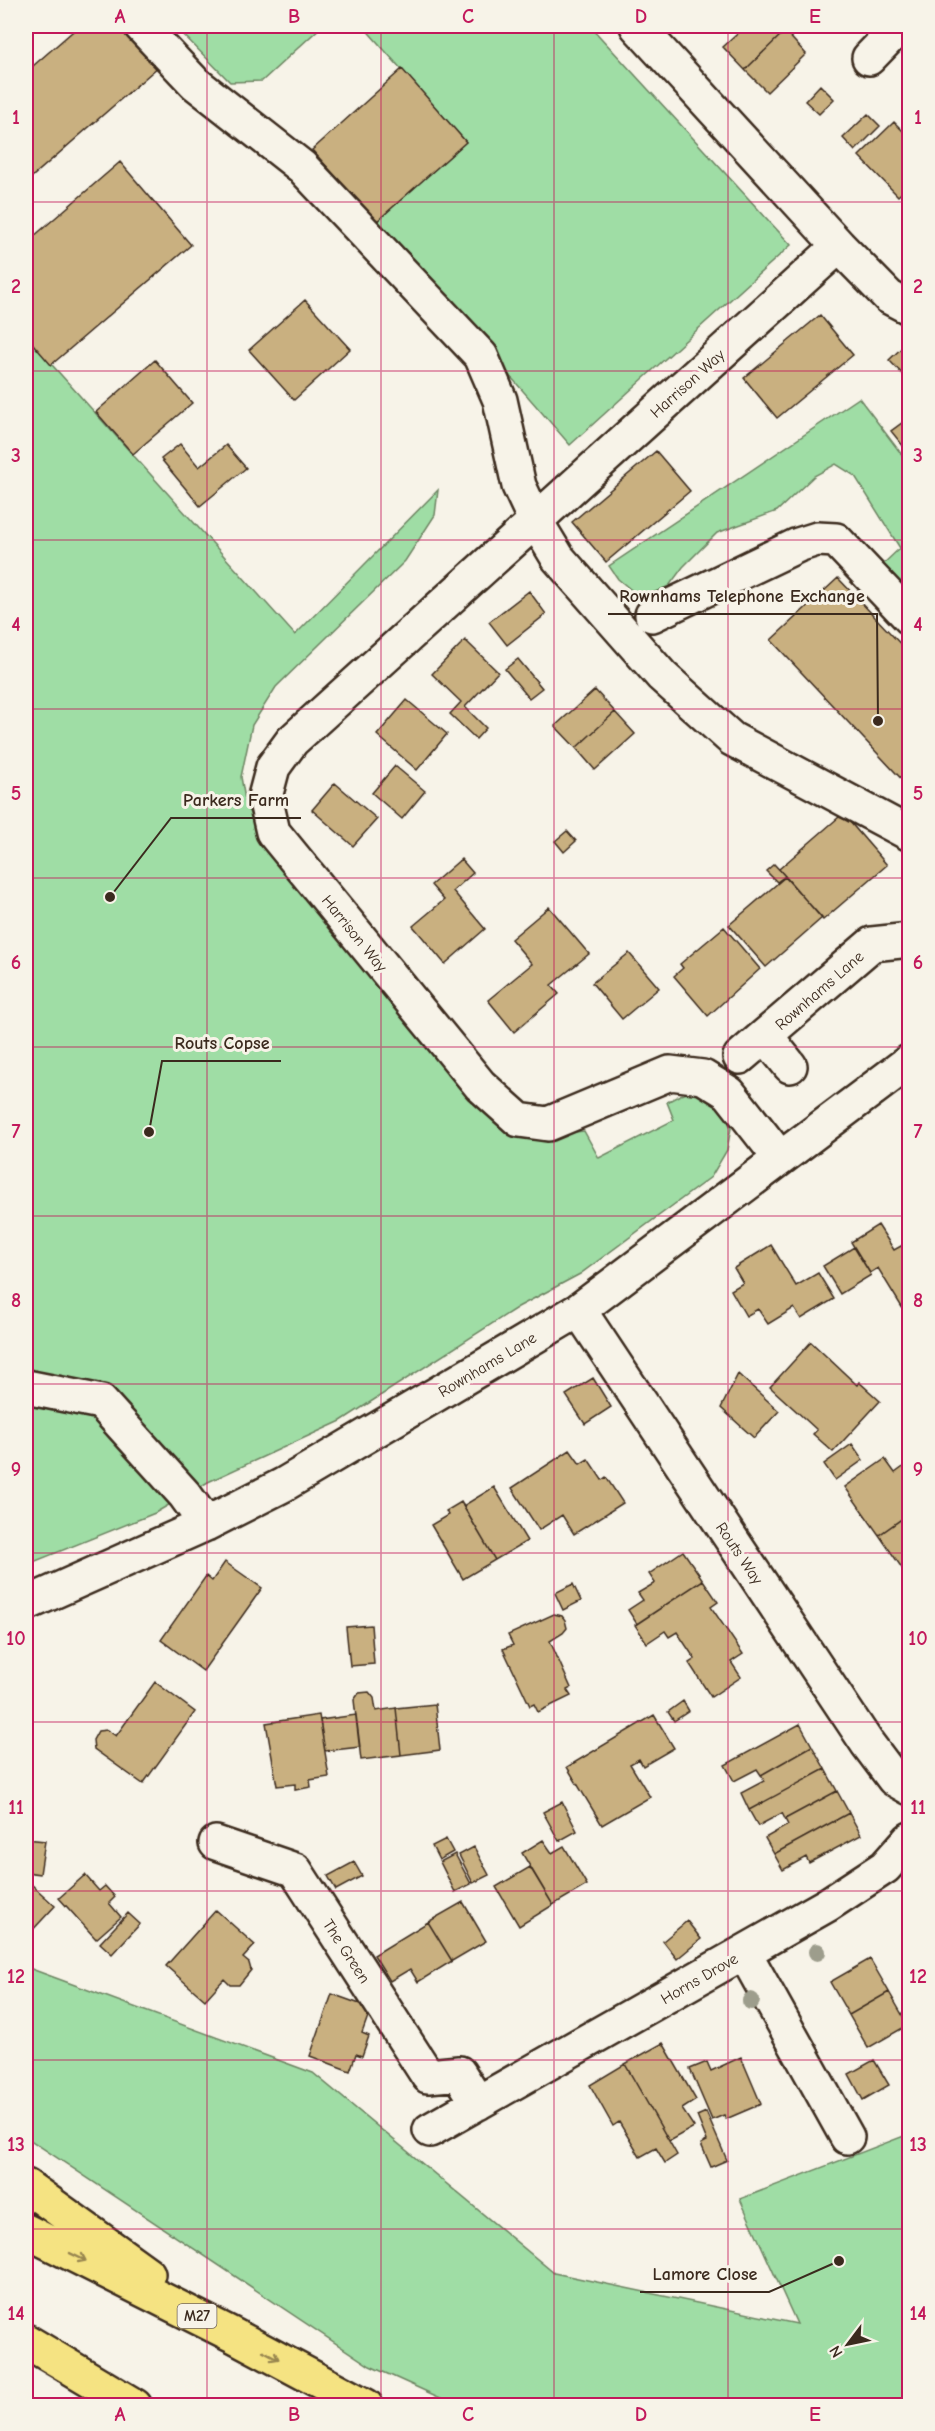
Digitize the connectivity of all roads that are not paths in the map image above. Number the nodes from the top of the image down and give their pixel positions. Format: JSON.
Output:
{"nodes":[{"id":1,"x":141,"y":26,"type":"edge"},
{"id":2,"x":637,"y":26,"type":"edge"},
{"id":3,"x":900,"y":26,"type":"edge"},
{"id":4,"x":869,"y":58,"type":"dead end"},
{"id":5,"x":838,"y":246,"type":"junction"},
{"id":6,"x":909,"y":308,"type":"edge"},
{"id":7,"x":535,"y":520,"type":"junction"},
{"id":8,"x":652,"y":615,"type":"dead end"},
{"id":9,"x":909,"y":618,"type":"edge"},
{"id":10,"x":909,"y":834,"type":"edge"},
{"id":11,"x":909,"y":940,"type":"edge"},
{"id":12,"x":766,"y":1036,"type":"junction"},
{"id":13,"x":740,"y":1057,"type":"dead end"},
{"id":14,"x":909,"y":1061,"type":"edge"},
{"id":15,"x":790,"y":1066,"type":"dead end"},
{"id":16,"x":780,"y":1158,"type":"junction"},
{"id":17,"x":579,"y":1310,"type":"junction"},
{"id":18,"x":26,"y":1388,"type":"edge"},
{"id":19,"x":206,"y":1524,"type":"junction"},
{"id":20,"x":26,"y":1604,"type":"edge"},
{"id":21,"x":909,"y":1788,"type":"edge"},
{"id":22,"x":909,"y":1839,"type":"edge"},
{"id":23,"x":216,"y":1843,"type":"dead end"},
{"id":24,"x":744,"y":1952,"type":"junction"},
{"id":25,"x":478,"y":2103,"type":"junction"},
{"id":26,"x":430,"y":2130,"type":"dead end"},
{"id":27,"x":847,"y":2137,"type":"dead end"},
{"id":28,"x":26,"y":2186,"type":"edge"},
{"id":29,"x":26,"y":2231,"type":"edge"},
{"id":30,"x":231,"y":2334,"type":"junction"},
{"id":31,"x":26,"y":2341,"type":"edge"},
{"id":32,"x":26,"y":2369,"type":"edge"},
{"id":33,"x":117,"y":2406,"type":"edge"},
{"id":34,"x":135,"y":2406,"type":"edge"},
{"id":35,"x":366,"y":2406,"type":"edge"}],
"edges":[{"from":1,"to":7,"type":"street"},
{"from":2,"to":5,"type":"street"},
{"from":3,"to":4,"type":"street"},
{"from":5,"to":6,"type":"street"},
{"from":5,"to":7,"type":"street","name":"Harrison Way"},
{"from":7,"to":10,"type":"street"},
{"from":7,"to":16,"type":"street","name":"Harrison Way"},
{"from":8,"to":9,"type":"street"},
{"from":11,"to":12,"type":"street","name":"Rownhams Lane"},
{"from":12,"to":13,"type":"street","name":"Rownhams Lane"},
{"from":12,"to":15,"type":"street","name":"Rownhams Lane"},
{"from":14,"to":16,"type":"street","name":"Rownhams Lane"},
{"from":16,"to":17,"type":"street","name":"Rownhams Lane"},
{"from":17,"to":19,"type":"street","name":"Rownhams Lane"},
{"from":17,"to":21,"type":"street","name":"Routs Way"},
{"from":18,"to":19,"type":"street"},
{"from":19,"to":20,"type":"street","name":"Rownhams Lane"},
{"from":22,"to":24,"type":"street","name":"Horns Drove"},
{"from":23,"to":25,"type":"street","name":"The Green"},
{"from":24,"to":25,"type":"street","name":"Horns Drove"},
{"from":24,"to":27,"type":"street"},
{"from":25,"to":26,"type":"street","name":"Horns Drove"},
{"from":28,"to":30,"type":"highway","number":"M27"},
{"from":29,"to":30,"type":"highway","number":"M27","one_way":true},
{"from":30,"to":35,"type":"highway","number":"M27","one_way":true},
{"from":31,"to":34,"type":"highway"},
{"from":32,"to":33,"type":"highway"}]}
